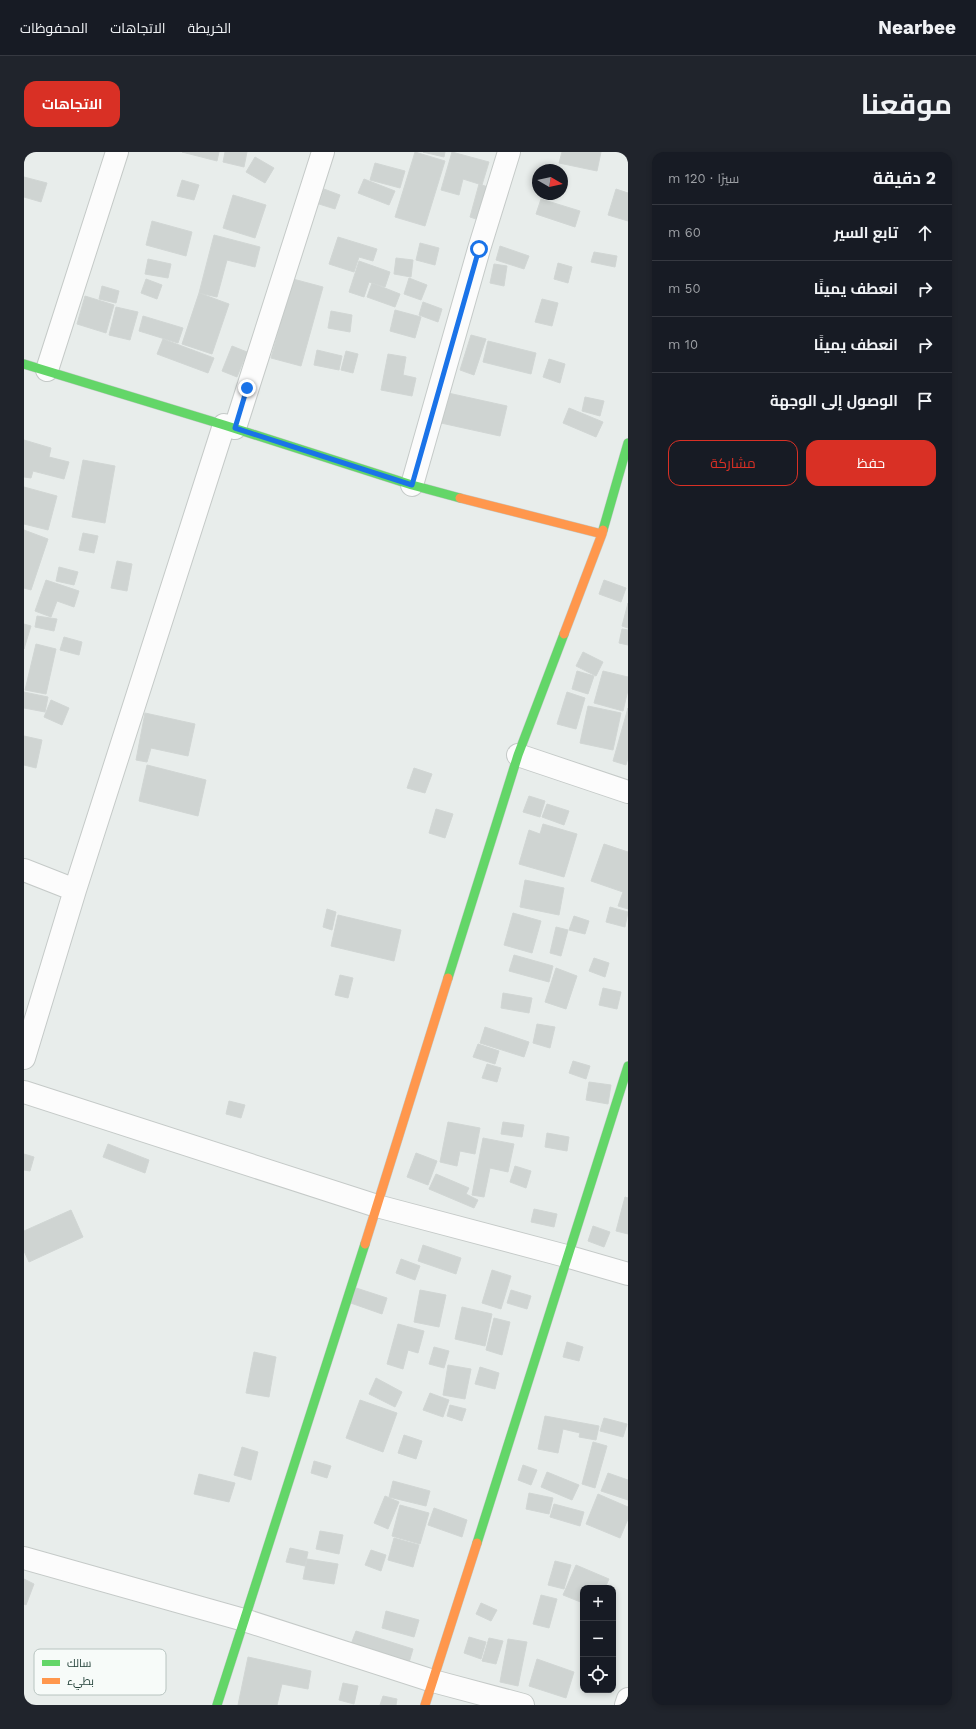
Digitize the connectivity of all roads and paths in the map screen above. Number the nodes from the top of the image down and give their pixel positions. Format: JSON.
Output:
{"nodes":[{"id":1,"x":117,"y":152,"type":"edge"},
{"id":2,"x":323,"y":152,"type":"edge"},
{"id":3,"x":509,"y":152,"type":"edge"},
{"id":4,"x":24,"y":364,"type":"edge"},
{"id":5,"x":47,"y":370,"type":"junction"},
{"id":6,"x":230,"y":426,"type":"junction"},
{"id":7,"x":628,"y":443,"type":"edge"},
{"id":8,"x":624,"y":468,"type":"edge"},
{"id":9,"x":412,"y":485,"type":"junction"},
{"id":10,"x":602,"y":534,"type":"junction"},
{"id":11,"x":518,"y":755,"type":"junction"},
{"id":12,"x":628,"y":792,"type":"edge"},
{"id":13,"x":24,"y":870,"type":"edge"},
{"id":14,"x":75,"y":890,"type":"junction"},
{"id":15,"x":24,"y":1058,"type":"edge"},
{"id":16,"x":628,"y":1066,"type":"edge"},
{"id":17,"x":24,"y":1092,"type":"edge"},
{"id":18,"x":377,"y":1206,"type":"junction"},
{"id":19,"x":566,"y":1256,"type":"junction"},
{"id":20,"x":628,"y":1274,"type":"edge"},
{"id":21,"x":24,"y":1558,"type":"edge"},
{"id":22,"x":244,"y":1620,"type":"junction"},
{"id":23,"x":433,"y":1681,"type":"junction"},
{"id":24,"x":628,"y":1699,"type":"edge"},
{"id":25,"x":217,"y":1705,"type":"edge"},
{"id":26,"x":425,"y":1705,"type":"edge"},
{"id":27,"x":523,"y":1705,"type":"edge"},
{"id":28,"x":626,"y":1705,"type":"edge"}],
"edges":[{"from":1,"to":5,"type":"street"},
{"from":2,"to":6,"type":"street"},
{"from":3,"to":9,"type":"street"},
{"from":4,"to":5,"type":"street"},
{"from":5,"to":6,"type":"street"},
{"from":6,"to":9,"type":"street"},
{"from":6,"to":14,"type":"street"},
{"from":7,"to":8,"type":"street"},
{"from":8,"to":10,"type":"street"},
{"from":9,"to":10,"type":"street"},
{"from":10,"to":11,"type":"street"},
{"from":11,"to":12,"type":"street"},
{"from":11,"to":18,"type":"street"},
{"from":13,"to":14,"type":"street"},
{"from":14,"to":15,"type":"street"},
{"from":16,"to":19,"type":"street"},
{"from":17,"to":18,"type":"street"},
{"from":18,"to":19,"type":"street"},
{"from":18,"to":22,"type":"street"},
{"from":19,"to":20,"type":"street"},
{"from":19,"to":23,"type":"street"},
{"from":21,"to":22,"type":"street"},
{"from":22,"to":23,"type":"street"},
{"from":22,"to":25,"type":"street"},
{"from":23,"to":26,"type":"street"},
{"from":23,"to":27,"type":"street"},
{"from":24,"to":28,"type":"street"}]}
